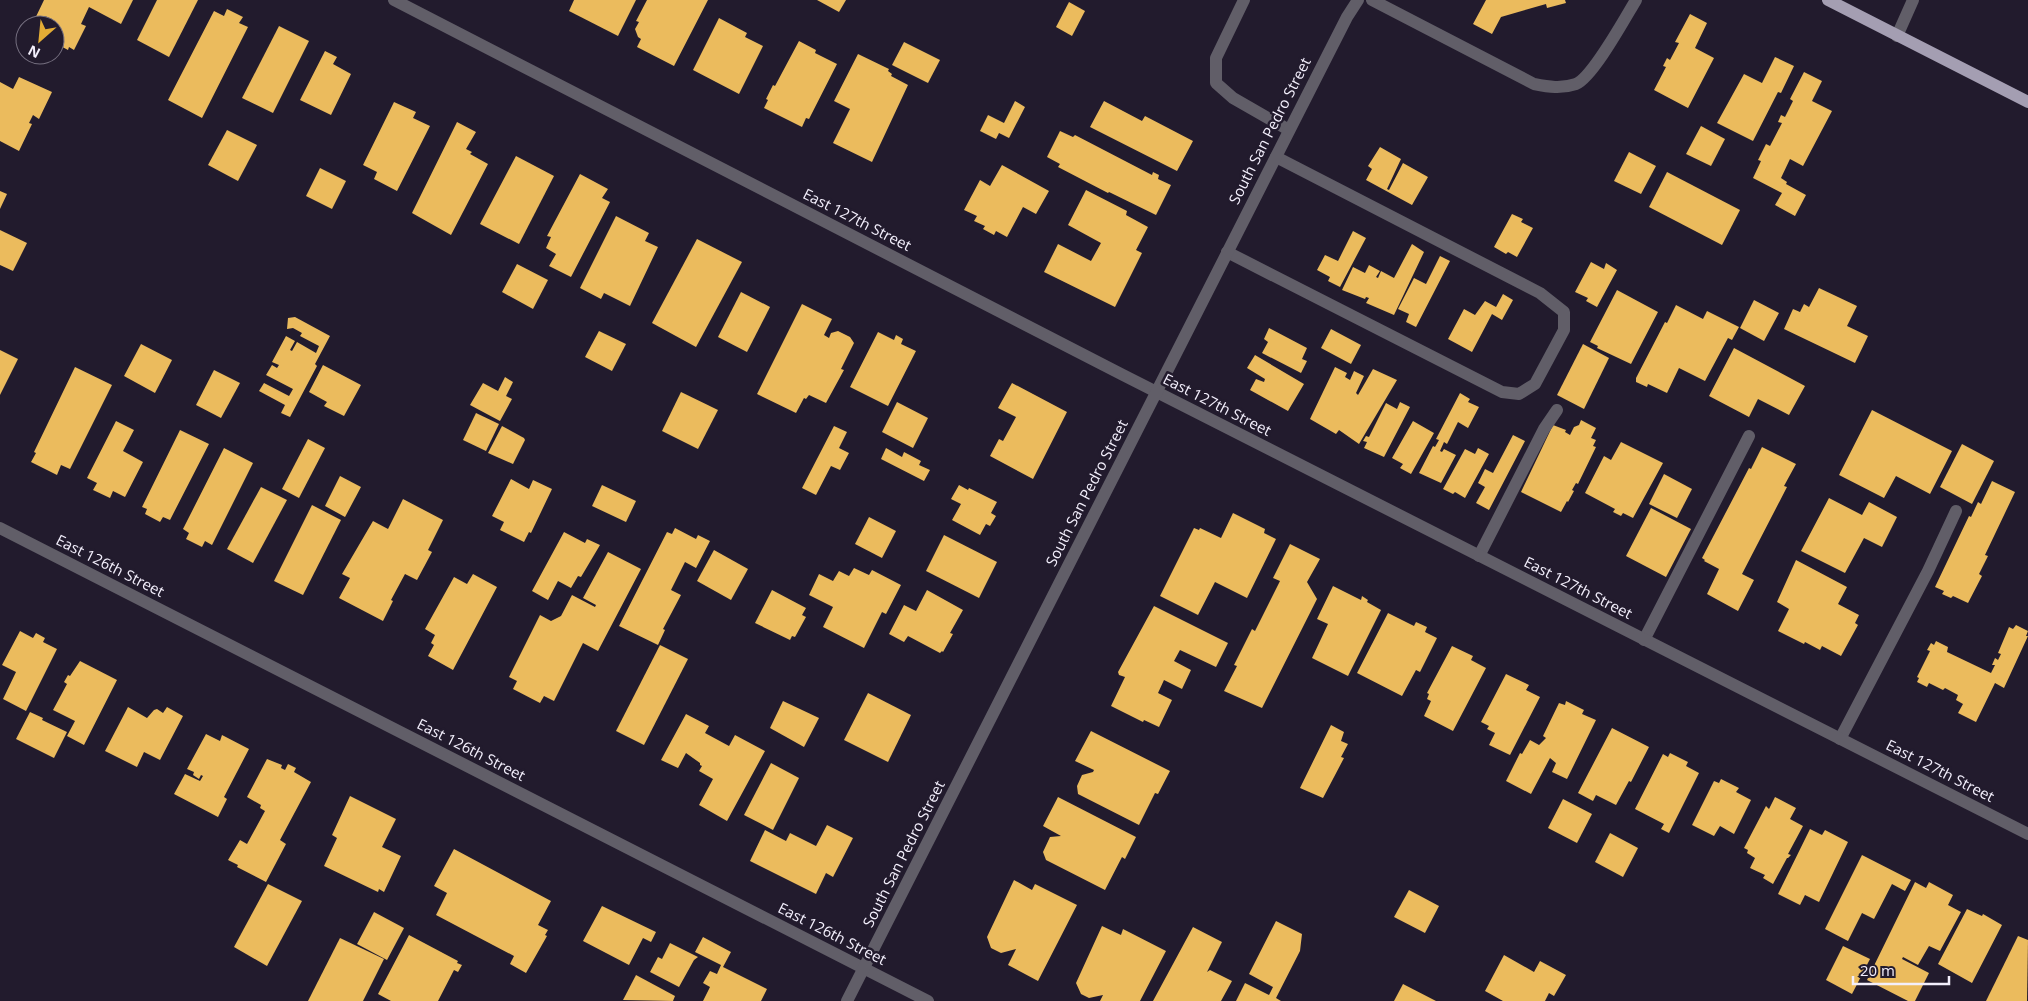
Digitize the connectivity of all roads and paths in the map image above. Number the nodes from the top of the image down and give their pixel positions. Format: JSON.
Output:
{"nodes":[{"id":1,"x":394,"y":0,"type":"edge"},
{"id":2,"x":1244,"y":0,"type":"edge"},
{"id":3,"x":1358,"y":0,"type":"edge"},
{"id":4,"x":1372,"y":0,"type":"edge"},
{"id":5,"x":1636,"y":0,"type":"edge"},
{"id":6,"x":1828,"y":0,"type":"edge"},
{"id":7,"x":1913,"y":0,"type":"edge"},
{"id":8,"x":1897,"y":36,"type":"junction"},
{"id":9,"x":2028,"y":102,"type":"edge"},
{"id":10,"x":1289,"y":130,"type":"junction"},
{"id":11,"x":1276,"y":157,"type":"junction"},
{"id":12,"x":1228,"y":252,"type":"junction"},
{"id":13,"x":1156,"y":392,"type":"junction"},
{"id":14,"x":1557,"y":410,"type":"dead end"},
{"id":15,"x":1749,"y":436,"type":"dead end"},
{"id":16,"x":1956,"y":511,"type":"dead end"},
{"id":17,"x":0,"y":528,"type":"edge"},
{"id":18,"x":1479,"y":556,"type":"junction"},
{"id":19,"x":1644,"y":640,"type":"junction"},
{"id":20,"x":1840,"y":739,"type":"junction"},
{"id":21,"x":2028,"y":834,"type":"edge"},
{"id":22,"x":864,"y":968,"type":"junction"},
{"id":23,"x":847,"y":1001,"type":"edge"},
{"id":24,"x":928,"y":1001,"type":"edge"}],
"edges":[{"from":1,"to":13,"type":"street","name":"East 127th Street"},
{"from":2,"to":10,"type":"street"},
{"from":3,"to":10,"type":"street","name":"South San Pedro Street"},
{"from":4,"to":5,"type":"street"},
{"from":6,"to":8,"type":"main road"},
{"from":7,"to":8,"type":"street"},
{"from":8,"to":9,"type":"main road"},
{"from":10,"to":11,"type":"street","name":"South San Pedro Street"},
{"from":11,"to":12,"type":"street","name":"South San Pedro Street"},
{"from":11,"to":12,"type":"street"},
{"from":12,"to":13,"type":"street","name":"South San Pedro Street"},
{"from":13,"to":18,"type":"street","name":"East 127th Street"},
{"from":13,"to":22,"type":"street","name":"South San Pedro Street"},
{"from":14,"to":18,"type":"street"},
{"from":15,"to":19,"type":"street"},
{"from":16,"to":20,"type":"street"},
{"from":17,"to":22,"type":"street","name":"East 126th Street"},
{"from":18,"to":19,"type":"street","name":"East 127th Street"},
{"from":19,"to":20,"type":"street","name":"East 127th Street"},
{"from":20,"to":21,"type":"street","name":"East 127th Street"},
{"from":22,"to":23,"type":"street","name":"South San Pedro Street"},
{"from":22,"to":24,"type":"street","name":"East 126th Street"}]}
